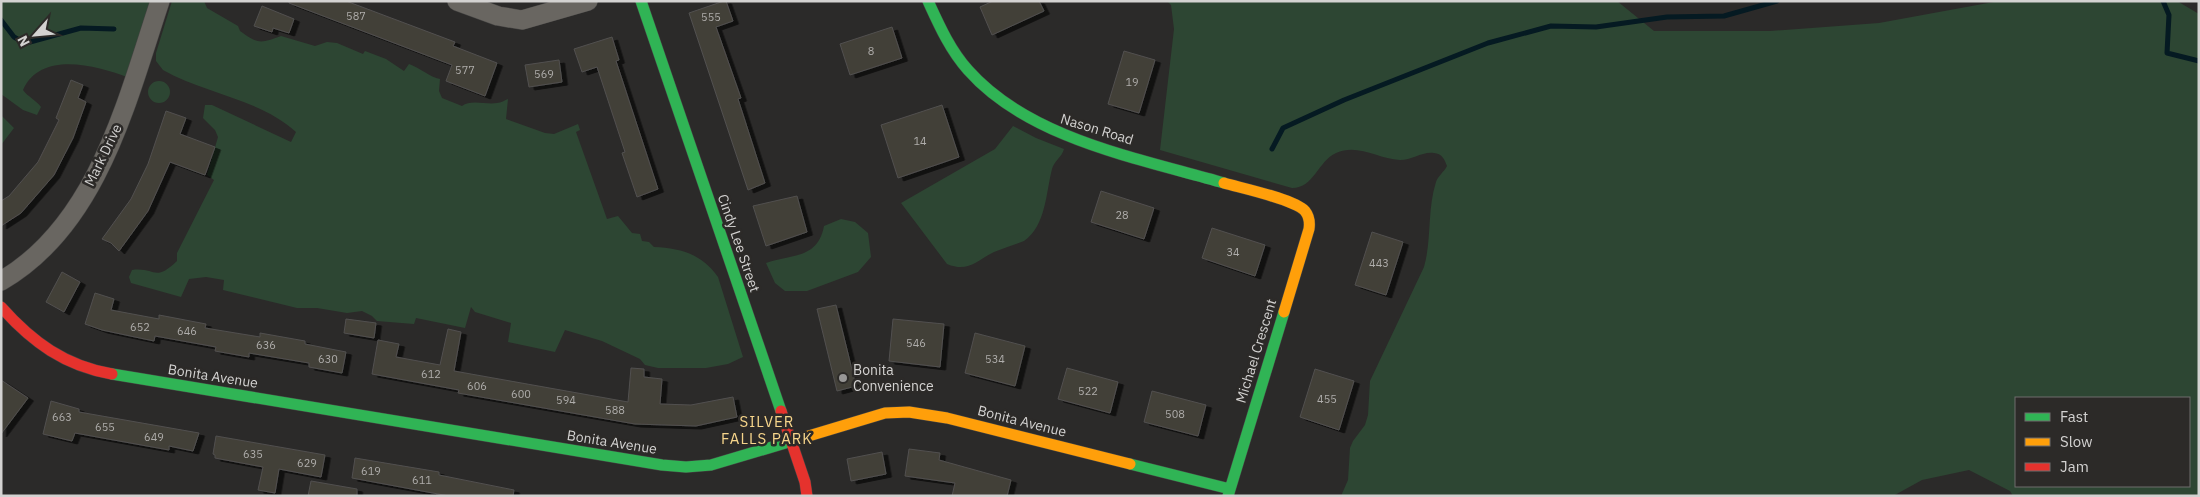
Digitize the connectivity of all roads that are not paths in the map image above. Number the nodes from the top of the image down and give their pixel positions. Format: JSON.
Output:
{"nodes":[{"id":1,"x":160,"y":1,"type":"edge"},
{"id":2,"x":457,"y":1,"type":"edge"},
{"id":3,"x":588,"y":1,"type":"edge"},
{"id":4,"x":641,"y":1,"type":"edge"},
{"id":5,"x":928,"y":1,"type":"edge"},
{"id":6,"x":1307,"y":214,"type":"joint"},
{"id":7,"x":1,"y":281,"type":"edge"},
{"id":8,"x":1,"y":307,"type":"edge"},
{"id":9,"x":791,"y":442,"type":"junction"},
{"id":10,"x":1229,"y":493,"type":"edge"},
{"id":11,"x":807,"y":496,"type":"edge"}],
"edges":[{"from":1,"to":7,"type":"street","name":"Mark Drive"},
{"from":2,"to":3,"type":"street"},
{"from":4,"to":9,"type":"street","name":"Cindy Lee Street"},
{"from":5,"to":6,"type":"street","name":"Nason Road"},
{"from":6,"to":10,"type":"street","name":"Michael Crescent"},
{"from":8,"to":9,"type":"street","name":"Bonita Avenue"},
{"from":9,"to":10,"type":"street","name":"Bonita Avenue"},
{"from":9,"to":11,"type":"street","name":"Cindy Lee Street"}]}
